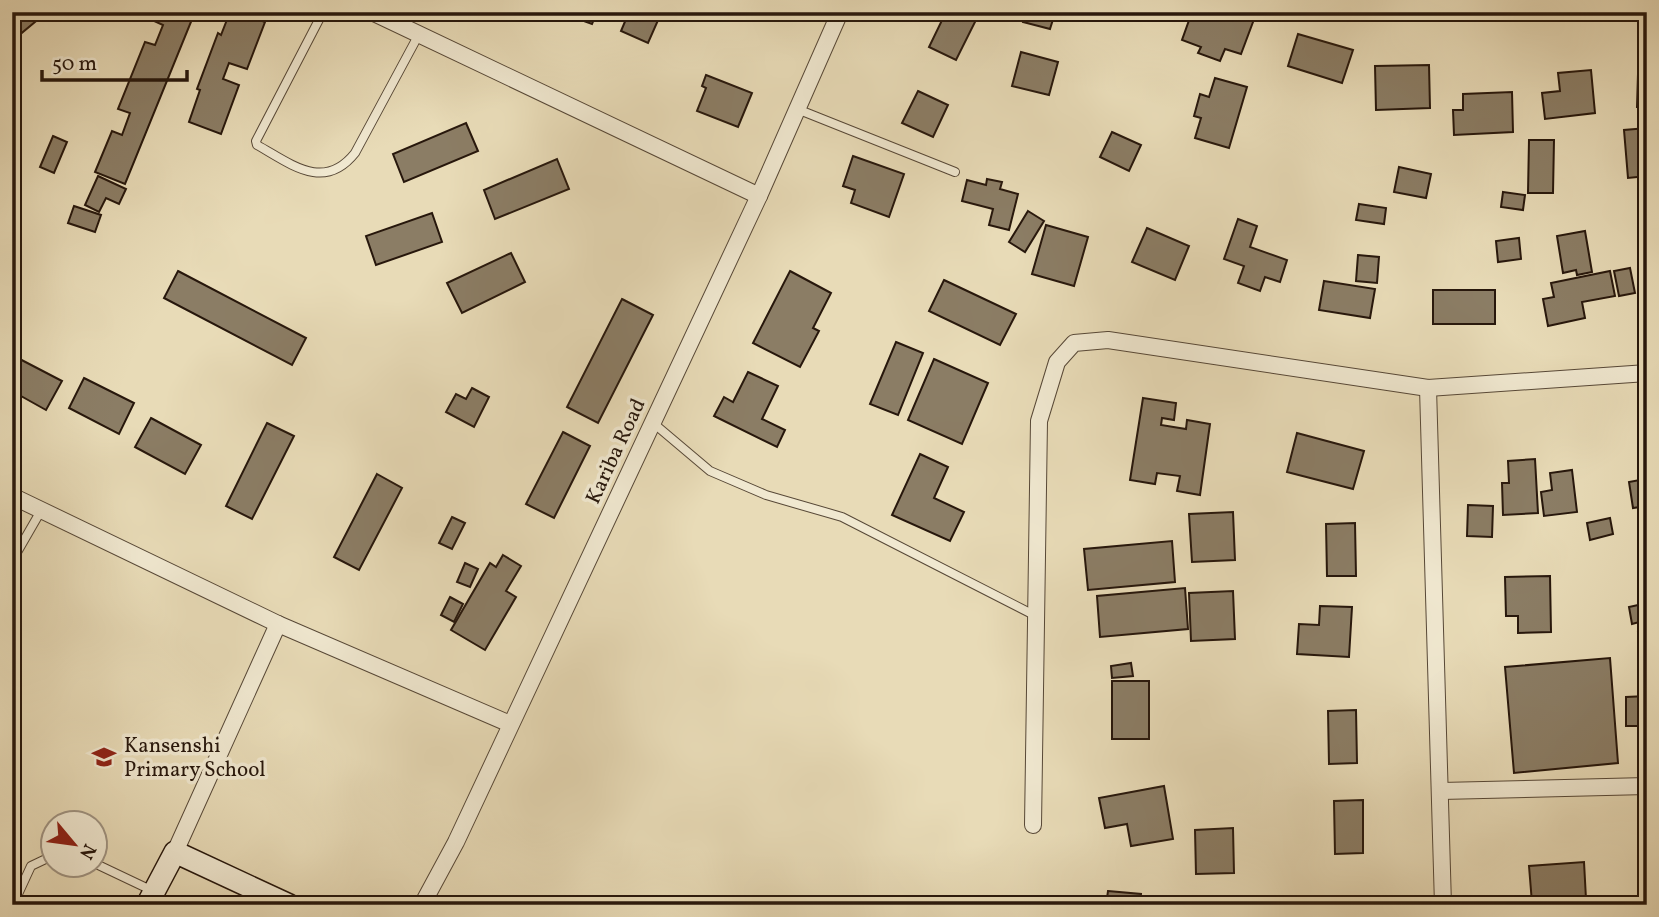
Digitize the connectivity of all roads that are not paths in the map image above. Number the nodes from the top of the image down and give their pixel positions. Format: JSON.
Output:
{"nodes":[{"id":1,"x":323,"y":12,"type":"edge"},
{"id":2,"x":373,"y":12,"type":"edge"},
{"id":3,"x":840,"y":12,"type":"edge"},
{"id":4,"x":418,"y":36,"type":"junction"},
{"id":5,"x":797,"y":109,"type":"junction"},
{"id":6,"x":955,"y":172,"type":"dead end"},
{"id":7,"x":759,"y":196,"type":"junction"},
{"id":8,"x":1647,"y":373,"type":"edge"},
{"id":9,"x":1428,"y":388,"type":"junction"},
{"id":10,"x":652,"y":422,"type":"junction"},
{"id":11,"x":12,"y":496,"type":"edge"},
{"id":12,"x":42,"y":509,"type":"junction"},
{"id":13,"x":12,"y":561,"type":"edge"},
{"id":14,"x":1036,"y":616,"type":"junction"},
{"id":15,"x":278,"y":624,"type":"junction"},
{"id":16,"x":510,"y":724,"type":"junction"},
{"id":17,"x":1647,"y":786,"type":"edge"},
{"id":18,"x":1441,"y":791,"type":"junction"},
{"id":19,"x":1032,"y":825,"type":"dead end"},
{"id":20,"x":175,"y":852,"type":"junction"},
{"id":21,"x":38,"y":863,"type":"edge"},
{"id":22,"x":108,"y":872,"type":"edge"},
{"id":23,"x":150,"y":898,"type":"edge"},
{"id":24,"x":13,"y":905,"type":"edge"},
{"id":25,"x":289,"y":905,"type":"edge"},
{"id":26,"x":422,"y":905,"type":"edge"},
{"id":27,"x":1443,"y":905,"type":"edge"}],
"edges":[{"from":1,"to":4,"type":"lane"},
{"from":2,"to":4,"type":"street"},
{"from":3,"to":5,"type":"street","name":"Kariba Road"},
{"from":4,"to":7,"type":"street"},
{"from":5,"to":6,"type":"lane"},
{"from":5,"to":7,"type":"street","name":"Kariba Road"},
{"from":7,"to":10,"type":"street","name":"Kariba Road"},
{"from":8,"to":9,"type":"street"},
{"from":9,"to":14,"type":"street"},
{"from":9,"to":18,"type":"street"},
{"from":10,"to":14,"type":"lane"},
{"from":10,"to":16,"type":"street","name":"Kariba Road"},
{"from":11,"to":12,"type":"street"},
{"from":12,"to":13,"type":"lane"},
{"from":12,"to":15,"type":"street"},
{"from":14,"to":19,"type":"street"},
{"from":15,"to":16,"type":"street"},
{"from":15,"to":20,"type":"street"},
{"from":16,"to":26,"type":"street","name":"Kariba Road"},
{"from":17,"to":18,"type":"street"},
{"from":18,"to":27,"type":"street"},
{"from":20,"to":23,"type":"street"},
{"from":20,"to":25,"type":"street"},
{"from":21,"to":24,"type":"lane"},
{"from":22,"to":23,"type":"lane"}]}
